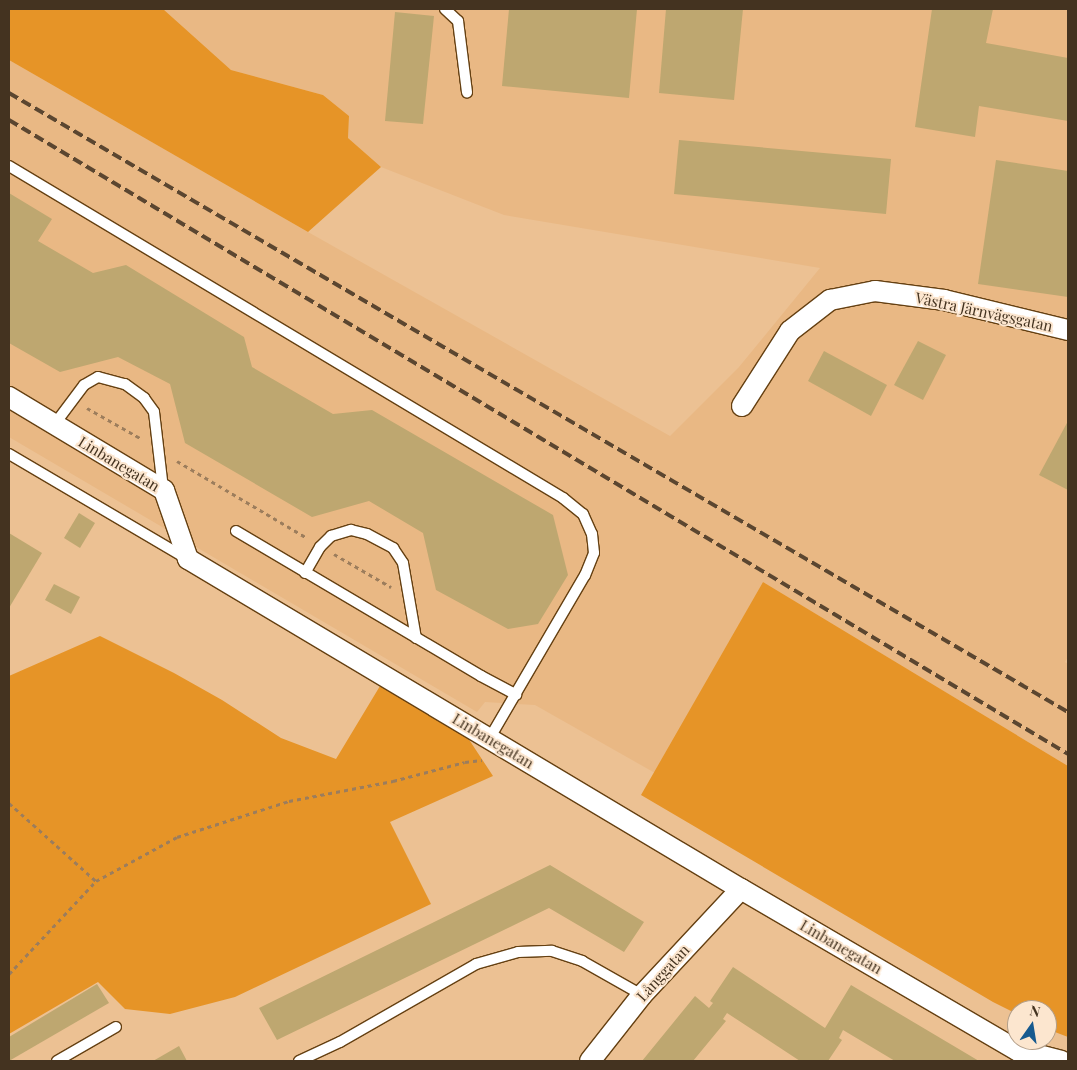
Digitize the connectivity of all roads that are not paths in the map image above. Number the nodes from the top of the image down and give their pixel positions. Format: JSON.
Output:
{"nodes":[{"id":1,"x":445,"y":9,"type":"edge"},
{"id":2,"x":467,"y":92,"type":"dead end"},
{"id":3,"x":9,"y":166,"type":"edge"},
{"id":4,"x":1068,"y":330,"type":"edge"},
{"id":5,"x":9,"y":397,"type":"edge"},
{"id":6,"x":742,"y":406,"type":"dead end"},
{"id":7,"x":54,"y":425,"type":"junction"},
{"id":8,"x":9,"y":454,"type":"edge"},
{"id":9,"x":164,"y":490,"type":"junction"},
{"id":10,"x":236,"y":531,"type":"dead end"},
{"id":11,"x":188,"y":559,"type":"junction"},
{"id":12,"x":305,"y":573,"type":"junction"},
{"id":13,"x":416,"y":638,"type":"junction"},
{"id":14,"x":516,"y":695,"type":"junction"},
{"id":15,"x":489,"y":739,"type":"junction"},
{"id":16,"x":741,"y":889,"type":"junction"},
{"id":17,"x":642,"y":996,"type":"junction"},
{"id":18,"x":116,"y":1027,"type":"dead end"},
{"id":19,"x":1025,"y":1056,"type":"edge"},
{"id":20,"x":57,"y":1061,"type":"edge"},
{"id":21,"x":299,"y":1061,"type":"edge"},
{"id":22,"x":590,"y":1061,"type":"edge"},
{"id":23,"x":1062,"y":1061,"type":"edge"}],
"edges":[{"from":1,"to":2,"type":"lane"},
{"from":3,"to":14,"type":"lane"},
{"from":4,"to":6,"type":"street","name":"Västra Järnvägsgatan"},
{"from":5,"to":7,"type":"street","name":"Linbanegatan"},
{"from":7,"to":9,"type":"street","name":"Linbanegatan"},
{"from":7,"to":9,"type":"lane"},
{"from":8,"to":11,"type":"lane"},
{"from":9,"to":11,"type":"street","name":"Linbanegatan"},
{"from":10,"to":12,"type":"lane"},
{"from":11,"to":15,"type":"street","name":"Linbanegatan"},
{"from":12,"to":13,"type":"lane"},
{"from":12,"to":13,"type":"lane"},
{"from":13,"to":14,"type":"lane"},
{"from":14,"to":15,"type":"lane"},
{"from":15,"to":16,"type":"street","name":"Linbanegatan"},
{"from":16,"to":17,"type":"street","name":"Långgatan"},
{"from":16,"to":19,"type":"street","name":"Linbanegatan"},
{"from":17,"to":21,"type":"lane"},
{"from":17,"to":22,"type":"street","name":"Långgatan"},
{"from":18,"to":20,"type":"lane"},
{"from":19,"to":23,"type":"street","name":"Linbanegatan"}]}
